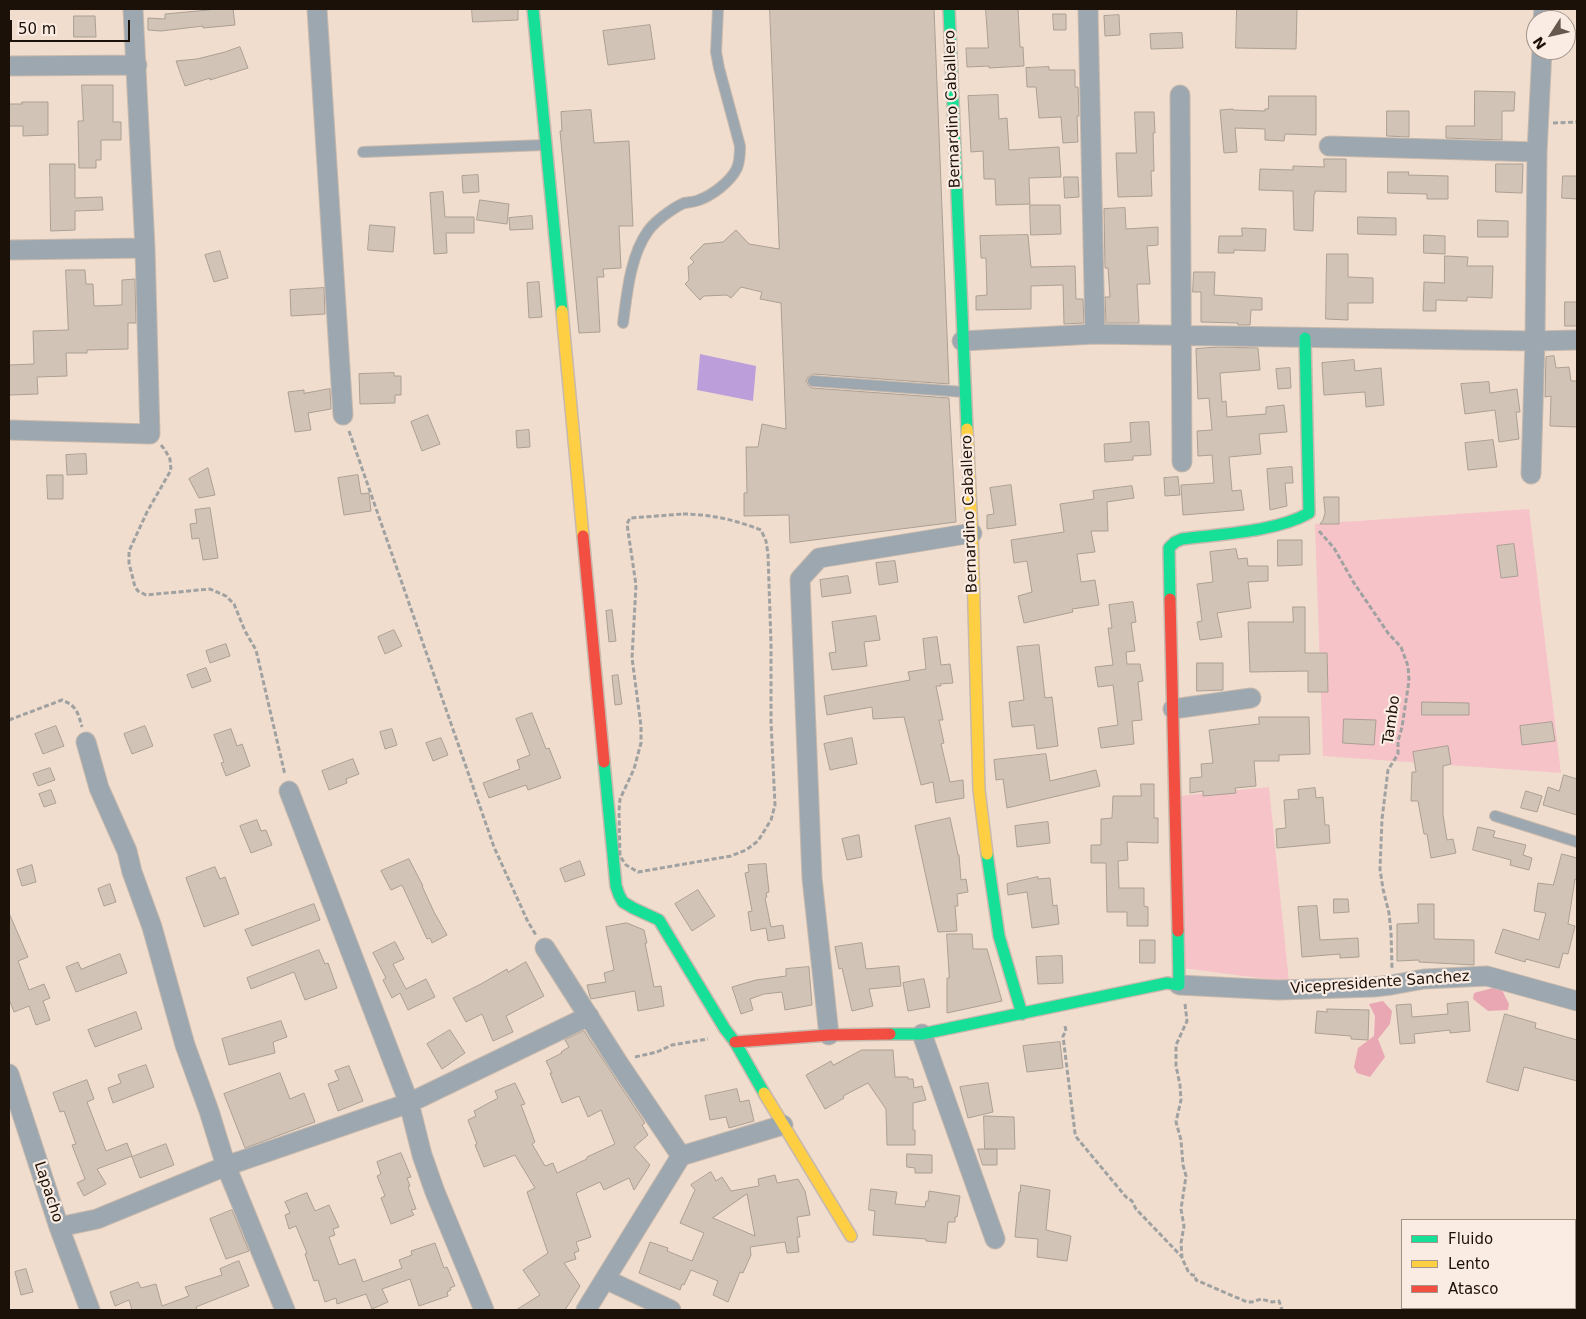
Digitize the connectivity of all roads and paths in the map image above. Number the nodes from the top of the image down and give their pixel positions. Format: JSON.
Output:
{"nodes":[{"id":1,"x":133,"y":9,"type":"edge"},
{"id":2,"x":317,"y":9,"type":"edge"},
{"id":3,"x":534,"y":9,"type":"edge"},
{"id":4,"x":718,"y":9,"type":"edge"},
{"id":5,"x":949,"y":9,"type":"edge"},
{"id":6,"x":1088,"y":9,"type":"edge"},
{"id":7,"x":1541,"y":60,"type":"edge"},
{"id":8,"x":137,"y":65,"type":"junction"},
{"id":9,"x":9,"y":66,"type":"edge"},
{"id":10,"x":1180,"y":95,"type":"dead end"},
{"id":11,"x":1577,"y":122,"type":"edge"},
{"id":12,"x":1538,"y":124,"type":"junction"},
{"id":13,"x":545,"y":146,"type":"junction"},
{"id":14,"x":1329,"y":146,"type":"dead end"},
{"id":15,"x":363,"y":152,"type":"dead end"},
{"id":16,"x":1537,"y":152,"type":"junction"},
{"id":17,"x":145,"y":248,"type":"junction"},
{"id":18,"x":9,"y":250,"type":"edge"},
{"id":19,"x":623,"y":323,"type":"dead end"},
{"id":20,"x":1095,"y":334,"type":"junction"},
{"id":21,"x":1181,"y":336,"type":"junction"},
{"id":22,"x":1305,"y":338,"type":"junction"},
{"id":23,"x":1577,"y":340,"type":"edge"},
{"id":24,"x":1535,"y":341,"type":"junction"},
{"id":25,"x":962,"y":342,"type":"junction"},
{"id":26,"x":813,"y":381,"type":"dead end"},
{"id":27,"x":965,"y":392,"type":"junction"},
{"id":28,"x":343,"y":415,"type":"joint"},
{"id":29,"x":9,"y":430,"type":"edge"},
{"id":30,"x":150,"y":434,"type":"junction"},
{"id":31,"x":1182,"y":462,"type":"dead end"},
{"id":32,"x":1531,"y":474,"type":"dead end"},
{"id":33,"x":1309,"y":513,"type":"junction"},
{"id":34,"x":626,"y":524,"type":"joint"},
{"id":35,"x":972,"y":533,"type":"junction"},
{"id":36,"x":1251,"y":698,"type":"dead end"},
{"id":37,"x":1173,"y":709,"type":"junction"},
{"id":38,"x":9,"y":720,"type":"edge"},
{"id":39,"x":86,"y":742,"type":"joint"},
{"id":40,"x":289,"y":791,"type":"joint"},
{"id":41,"x":1495,"y":816,"type":"dead end"},
{"id":42,"x":1577,"y":842,"type":"edge"},
{"id":43,"x":545,"y":948,"type":"joint"},
{"id":44,"x":1173,"y":984,"type":"junction"},
{"id":45,"x":1391,"y":985,"type":"junction"},
{"id":46,"x":1575,"y":994,"type":"edge"},
{"id":47,"x":1061,"y":1006,"type":"junction"},
{"id":48,"x":1022,"y":1014,"type":"junction"},
{"id":49,"x":589,"y":1016,"type":"junction"},
{"id":50,"x":725,"y":1029,"type":"junction"},
{"id":51,"x":922,"y":1034,"type":"junction"},
{"id":52,"x":829,"y":1035,"type":"junction"},
{"id":53,"x":735,"y":1042,"type":"junction"},
{"id":54,"x":617,"y":1061,"type":"junction"},
{"id":55,"x":9,"y":1074,"type":"edge"},
{"id":56,"x":409,"y":1103,"type":"junction"},
{"id":57,"x":783,"y":1125,"type":"junction"},
{"id":58,"x":681,"y":1156,"type":"junction"},
{"id":59,"x":226,"y":1166,"type":"junction"},
{"id":60,"x":60,"y":1227,"type":"junction"},
{"id":61,"x":851,"y":1236,"type":"dead end"},
{"id":62,"x":995,"y":1239,"type":"dead end"},
{"id":63,"x":1182,"y":1258,"type":"junction"},
{"id":64,"x":605,"y":1279,"type":"junction"},
{"id":65,"x":90,"y":1310,"type":"edge"},
{"id":66,"x":285,"y":1310,"type":"edge"},
{"id":67,"x":484,"y":1310,"type":"edge"},
{"id":68,"x":586,"y":1310,"type":"edge"},
{"id":69,"x":671,"y":1310,"type":"edge"},
{"id":70,"x":1282,"y":1310,"type":"edge"}],
"edges":[{"from":1,"to":8,"type":"street"},
{"from":2,"to":28,"type":"street"},
{"from":3,"to":13,"type":"street"},
{"from":4,"to":19,"type":"lane"},
{"from":5,"to":25,"type":"street","name":"Bernardino Caballero"},
{"from":6,"to":20,"type":"street"},
{"from":7,"to":12,"type":"street"},
{"from":8,"to":9,"type":"street"},
{"from":8,"to":17,"type":"street"},
{"from":10,"to":21,"type":"street"},
{"from":11,"to":12,"type":"path"},
{"from":12,"to":16,"type":"street"},
{"from":13,"to":15,"type":"lane"},
{"from":13,"to":50,"type":"street"},
{"from":14,"to":16,"type":"street"},
{"from":16,"to":24,"type":"street"},
{"from":17,"to":18,"type":"street"},
{"from":17,"to":30,"type":"street"},
{"from":20,"to":21,"type":"street"},
{"from":20,"to":25,"type":"street"},
{"from":21,"to":22,"type":"street"},
{"from":21,"to":31,"type":"street"},
{"from":22,"to":24,"type":"street"},
{"from":22,"to":33,"type":"street"},
{"from":23,"to":24,"type":"street"},
{"from":24,"to":32,"type":"street"},
{"from":25,"to":27,"type":"street","name":"Bernardino Caballero"},
{"from":26,"to":27,"type":"lane"},
{"from":27,"to":35,"type":"street","name":"Bernardino Caballero"},
{"from":28,"to":43,"type":"path"},
{"from":29,"to":30,"type":"street"},
{"from":30,"to":40,"type":"path"},
{"from":33,"to":37,"type":"street"},
{"from":33,"to":45,"type":"path","name":"Tambo"},
{"from":34,"to":34,"type":"path"},
{"from":35,"to":48,"type":"street","name":"Bernardino Caballero"},
{"from":35,"to":52,"type":"street"},
{"from":36,"to":37,"type":"street"},
{"from":37,"to":44,"type":"street"},
{"from":38,"to":39,"type":"path"},
{"from":39,"to":59,"type":"street"},
{"from":40,"to":56,"type":"street"},
{"from":41,"to":42,"type":"lane"},
{"from":43,"to":49,"type":"street"},
{"from":44,"to":45,"type":"street","name":"Vicepresidente Sanchez"},
{"from":44,"to":47,"type":"street"},
{"from":44,"to":63,"type":"path"},
{"from":45,"to":46,"type":"street","name":"Vicepresidente Sanchez"},
{"from":47,"to":48,"type":"street"},
{"from":47,"to":63,"type":"path"},
{"from":48,"to":51,"type":"street"},
{"from":49,"to":54,"type":"street"},
{"from":49,"to":56,"type":"street"},
{"from":50,"to":53,"type":"street"},
{"from":50,"to":54,"type":"path"},
{"from":51,"to":52,"type":"street"},
{"from":51,"to":62,"type":"street"},
{"from":52,"to":53,"type":"street"},
{"from":53,"to":57,"type":"street"},
{"from":54,"to":58,"type":"street"},
{"from":55,"to":60,"type":"street","name":"Lapacho"},
{"from":56,"to":59,"type":"street"},
{"from":56,"to":67,"type":"street"},
{"from":57,"to":58,"type":"street"},
{"from":57,"to":61,"type":"street"},
{"from":58,"to":64,"type":"street"},
{"from":59,"to":60,"type":"street"},
{"from":59,"to":66,"type":"street"},
{"from":60,"to":65,"type":"street","name":"Lapacho"},
{"from":63,"to":70,"type":"path"},
{"from":64,"to":68,"type":"street"},
{"from":64,"to":69,"type":"street"}]}
